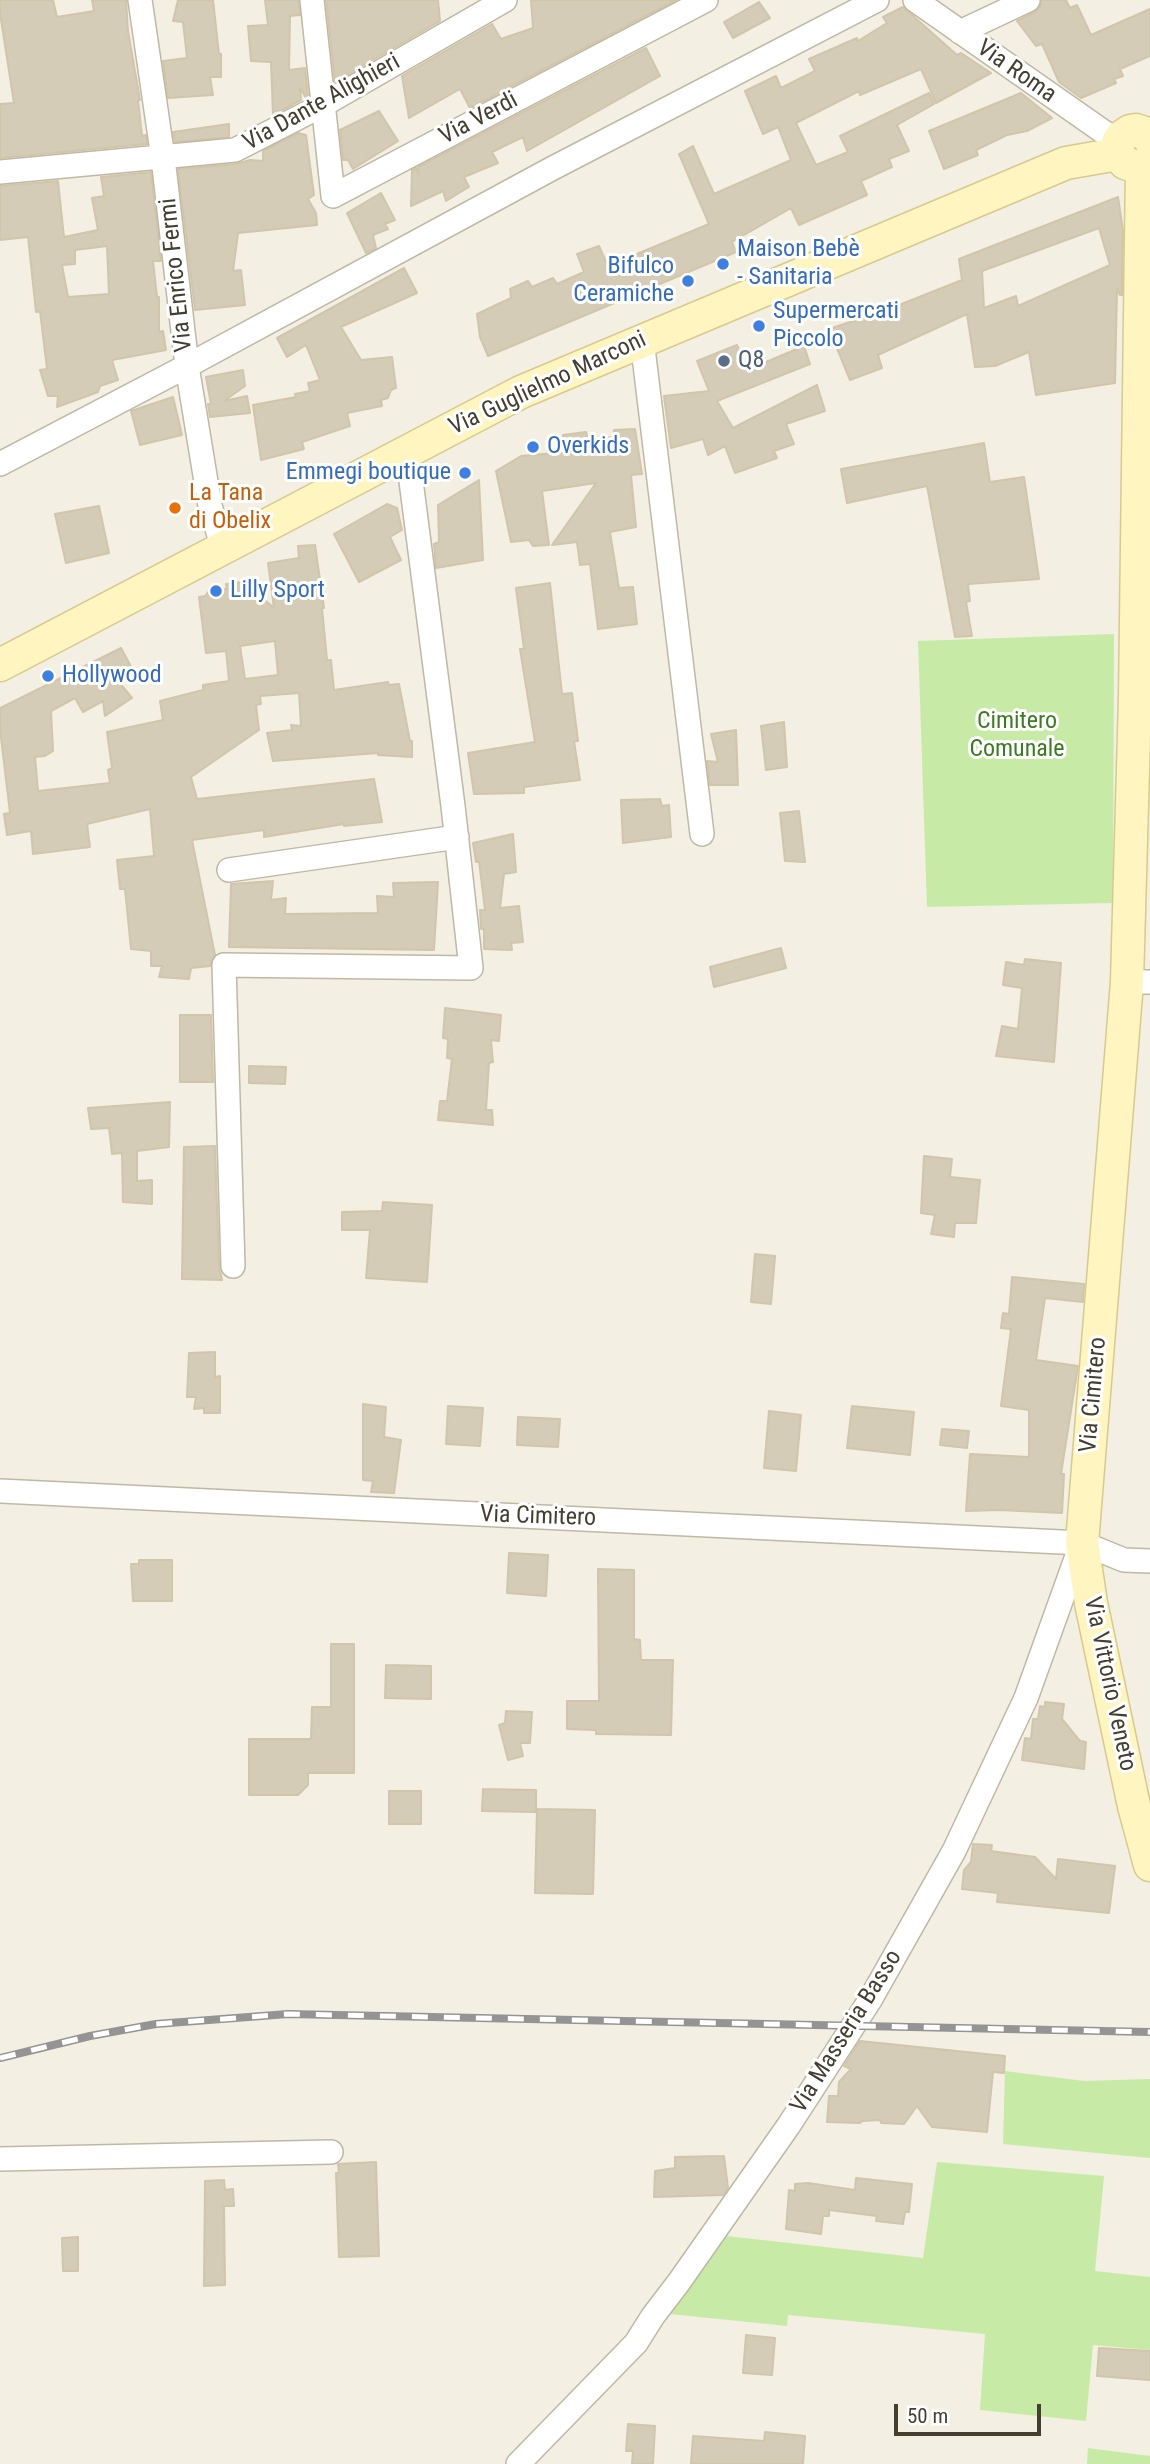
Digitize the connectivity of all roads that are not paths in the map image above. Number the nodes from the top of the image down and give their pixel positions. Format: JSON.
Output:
{"nodes":[{"id":1,"x":140,"y":0,"type":"edge"},
{"id":2,"x":312,"y":0,"type":"edge"},
{"id":3,"x":505,"y":0,"type":"edge"},
{"id":4,"x":706,"y":0,"type":"edge"},
{"id":5,"x":877,"y":0,"type":"edge"},
{"id":6,"x":915,"y":0,"type":"edge"},
{"id":7,"x":1028,"y":0,"type":"edge"},
{"id":8,"x":484,"y":6,"type":"edge"},
{"id":9,"x":960,"y":32,"type":"junction"},
{"id":10,"x":323,"y":104,"type":"junction"},
{"id":11,"x":1139,"y":146,"type":"edge"},
{"id":12,"x":163,"y":158,"type":"junction"},
{"id":13,"x":0,"y":172,"type":"edge"},
{"id":14,"x":642,"y":340,"type":"junction"},
{"id":15,"x":187,"y":366,"type":"junction"},
{"id":16,"x":407,"y":450,"type":"junction"},
{"id":17,"x":0,"y":464,"type":"edge"},
{"id":18,"x":223,"y":548,"type":"junction"},
{"id":19,"x":0,"y":665,"type":"edge"},
{"id":20,"x":702,"y":834,"type":"dead end"},
{"id":21,"x":457,"y":837,"type":"junction"},
{"id":22,"x":229,"y":870,"type":"dead end"},
{"id":23,"x":1138,"y":982,"type":"edge"},
{"id":24,"x":233,"y":1266,"type":"dead end"},
{"id":25,"x":0,"y":1491,"type":"edge"},
{"id":26,"x":1083,"y":1542,"type":"junction"},
{"id":27,"x":1150,"y":1561,"type":"edge"},
{"id":28,"x":1150,"y":1865,"type":"edge"},
{"id":29,"x":331,"y":2152,"type":"dead end"},
{"id":30,"x":0,"y":2159,"type":"edge"},
{"id":31,"x":518,"y":2464,"type":"edge"}],
"edges":[{"from":1,"to":12,"type":"street","name":"Via Enrico Fermi"},
{"from":2,"to":10,"type":"street"},
{"from":3,"to":8,"type":"street","name":"Via Dante Alighieri"},
{"from":4,"to":10,"type":"street","name":"Via Verdi"},
{"from":5,"to":15,"type":"street"},
{"from":6,"to":9,"type":"street","name":"Via Roma"},
{"from":7,"to":9,"type":"street"},
{"from":8,"to":10,"type":"street","name":"Via Dante Alighieri"},
{"from":9,"to":11,"type":"street","name":"Via Roma"},
{"from":10,"to":12,"type":"street","name":"Via Dante Alighieri"},
{"from":11,"to":14,"type":"street","name":"Via Guglielmo Marconi"},
{"from":11,"to":23,"type":"street","name":"Via Cimitero"},
{"from":12,"to":13,"type":"street","name":"Via Dante Alighieri"},
{"from":12,"to":15,"type":"street","name":"Via Enrico Fermi"},
{"from":14,"to":16,"type":"street","name":"Via Guglielmo Marconi"},
{"from":14,"to":20,"type":"street"},
{"from":15,"to":17,"type":"street"},
{"from":15,"to":18,"type":"street","name":"Via Enrico Fermi"},
{"from":16,"to":18,"type":"street","name":"Via Guglielmo Marconi"},
{"from":16,"to":21,"type":"street"},
{"from":18,"to":19,"type":"street","name":"Via Guglielmo Marconi"},
{"from":21,"to":22,"type":"street"},
{"from":21,"to":24,"type":"street"},
{"from":23,"to":26,"type":"street","name":"Via Cimitero"},
{"from":25,"to":26,"type":"street","name":"Via Cimitero"},
{"from":26,"to":27,"type":"street"},
{"from":26,"to":28,"type":"street","name":"Via Vittorio Veneto"},
{"from":26,"to":31,"type":"street","name":"Via Masseria Basso"},
{"from":29,"to":30,"type":"street"}]}
